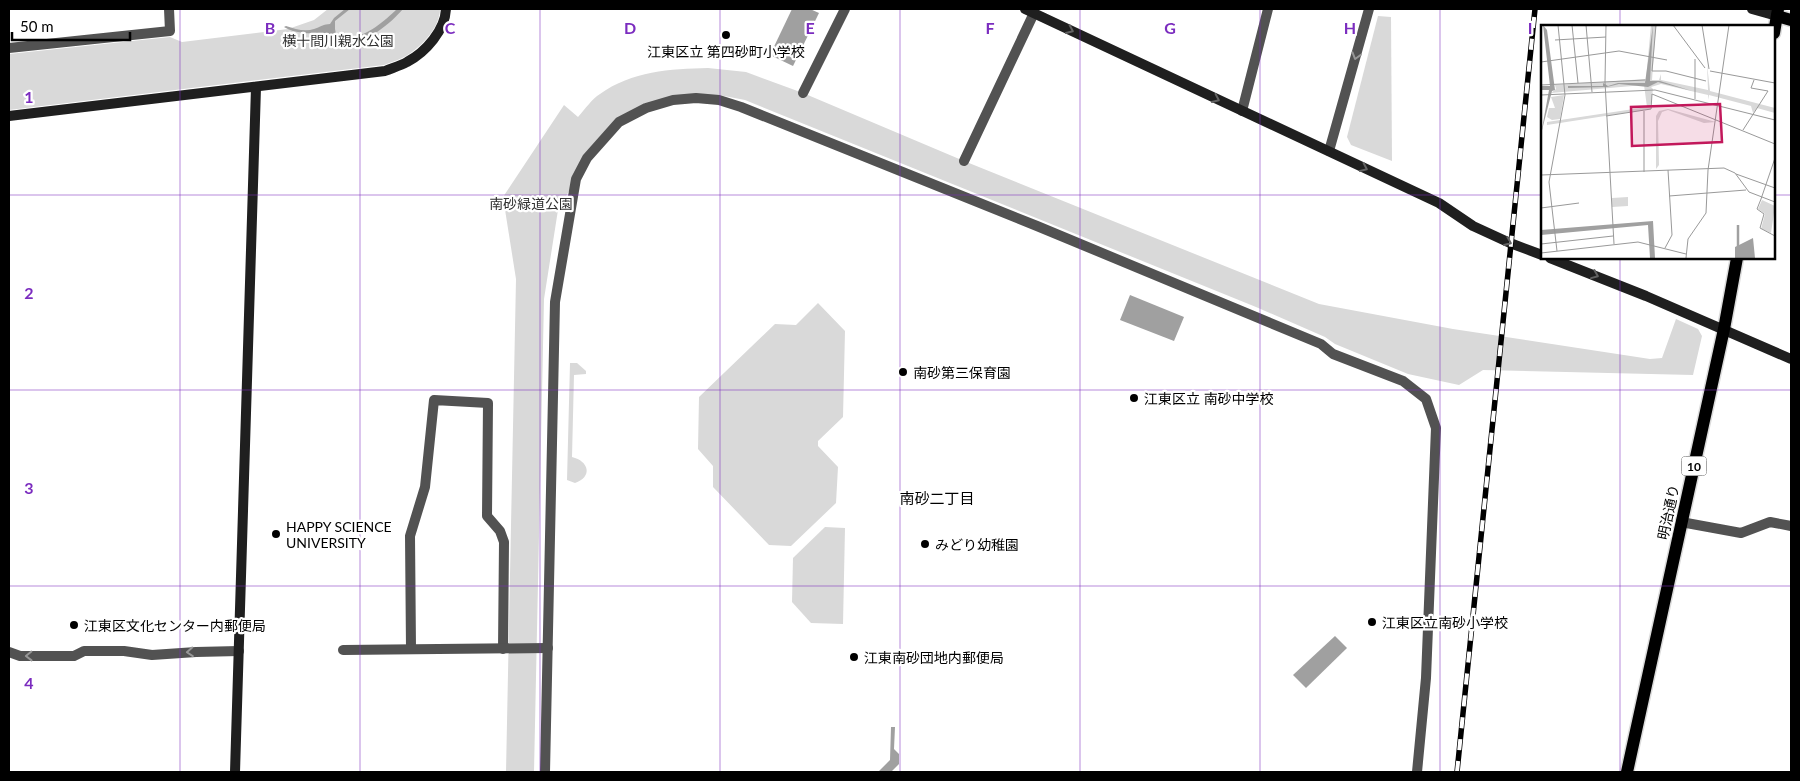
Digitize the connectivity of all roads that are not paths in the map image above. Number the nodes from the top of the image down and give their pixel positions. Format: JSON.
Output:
{"nodes":[{"id":1,"x":169,"y":9,"type":"edge"},
{"id":2,"x":446,"y":9,"type":"edge"},
{"id":3,"x":845,"y":9,"type":"edge"},
{"id":4,"x":1268,"y":9,"type":"edge"},
{"id":5,"x":1370,"y":9,"type":"edge"},
{"id":6,"x":1752,"y":9,"type":"edge"},
{"id":7,"x":1030,"y":11,"type":"edge"},
{"id":8,"x":1777,"y":12,"type":"edge"},
{"id":9,"x":1791,"y":20,"type":"edge"},
{"id":10,"x":1775,"y":26,"type":"edge"},
{"id":11,"x":9,"y":48,"type":"edge"},
{"id":12,"x":256,"y":87,"type":"junction"},
{"id":13,"x":803,"y":93,"type":"dead end"},
{"id":14,"x":1242,"y":111,"type":"junction"},
{"id":15,"x":9,"y":116,"type":"edge"},
{"id":16,"x":1329,"y":152,"type":"junction"},
{"id":17,"x":964,"y":161,"type":"dead end"},
{"id":18,"x":1541,"y":255,"type":"edge"},
{"id":19,"x":1552,"y":259,"type":"edge"},
{"id":20,"x":1737,"y":259,"type":"edge"},
{"id":21,"x":1724,"y":329,"type":"junction"},
{"id":22,"x":1791,"y":359,"type":"edge"},
{"id":23,"x":1681,"y":522,"type":"junction"},
{"id":24,"x":1791,"y":526,"type":"edge"},
{"id":25,"x":548,"y":648,"type":"junction"},
{"id":26,"x":411,"y":649,"type":"junction"},
{"id":27,"x":503,"y":649,"type":"junction"},
{"id":28,"x":342,"y":650,"type":"dead end"},
{"id":29,"x":239,"y":651,"type":"junction"},
{"id":30,"x":9,"y":652,"type":"edge"},
{"id":31,"x":235,"y":772,"type":"edge"},
{"id":32,"x":545,"y":772,"type":"edge"},
{"id":33,"x":1417,"y":772,"type":"edge"},
{"id":34,"x":1627,"y":772,"type":"edge"}],
"edges":[{"from":1,"to":11,"type":"street"},
{"from":2,"to":12,"type":"street"},
{"from":3,"to":13,"type":"street"},
{"from":4,"to":14,"type":"street"},
{"from":5,"to":16,"type":"street","one_way":true},
{"from":6,"to":8,"type":"street"},
{"from":7,"to":14,"type":"street","one_way":true},
{"from":7,"to":17,"type":"street"},
{"from":8,"to":9,"type":"main road"},
{"from":8,"to":10,"type":"main road"},
{"from":12,"to":15,"type":"street"},
{"from":12,"to":29,"type":"street"},
{"from":14,"to":16,"type":"street"},
{"from":16,"to":18,"type":"street","one_way":true},
{"from":19,"to":21,"type":"street","one_way":true},
{"from":20,"to":21,"type":"main road","name":"明治通り","number":"10"},
{"from":21,"to":22,"type":"street"},
{"from":21,"to":23,"type":"main road","name":"明治通り","number":"10"},
{"from":23,"to":24,"type":"street"},
{"from":23,"to":34,"type":"main road","name":"明治通り","number":"10"},
{"from":25,"to":27,"type":"street"},
{"from":25,"to":32,"type":"street"},
{"from":25,"to":33,"type":"street"},
{"from":26,"to":27,"type":"street"},
{"from":26,"to":27,"type":"street"},
{"from":26,"to":28,"type":"street"},
{"from":29,"to":30,"type":"street","one_way":true},
{"from":29,"to":31,"type":"street"}]}
